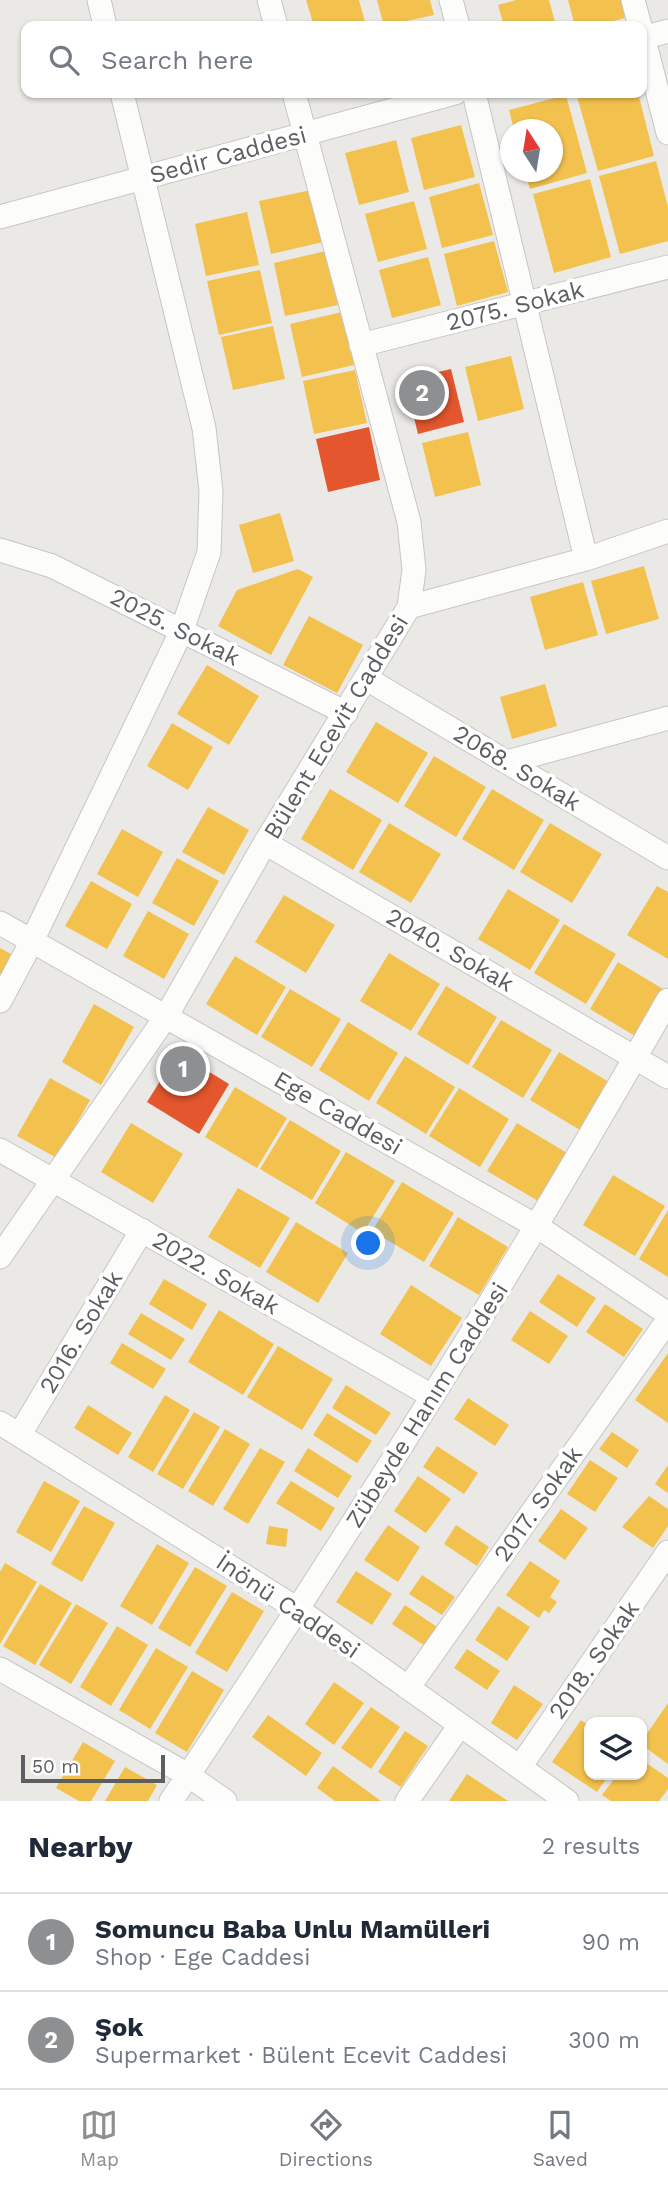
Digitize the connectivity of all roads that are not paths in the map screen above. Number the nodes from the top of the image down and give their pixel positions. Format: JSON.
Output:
{"nodes":[{"id":1,"x":99,"y":0,"type":"edge"},
{"id":2,"x":269,"y":0,"type":"edge"},
{"id":3,"x":451,"y":0,"type":"edge"},
{"id":4,"x":633,"y":0,"type":"edge"},
{"id":5,"x":104,"y":21,"type":"edge"},
{"id":6,"x":275,"y":21,"type":"edge"},
{"id":7,"x":457,"y":21,"type":"edge"},
{"id":8,"x":639,"y":21,"type":"edge"},
{"id":9,"x":668,"y":31,"type":"edge"},
{"id":10,"x":647,"y":33,"type":"edge"},
{"id":11,"x":647,"y":53,"type":"edge"},
{"id":12,"x":123,"y":98,"type":"edge"},
{"id":13,"x":295,"y":98,"type":"edge"},
{"id":14,"x":437,"y":98,"type":"edge"},
{"id":15,"x":475,"y":98,"type":"edge"},
{"id":16,"x":668,"y":133,"type":"edge"},
{"id":17,"x":305,"y":134,"type":"junction"},
{"id":18,"x":143,"y":178,"type":"junction"},
{"id":19,"x":0,"y":217,"type":"edge"},
{"id":20,"x":668,"y":267,"type":"edge"},
{"id":21,"x":523,"y":304,"type":"junction"},
{"id":22,"x":361,"y":345,"type":"junction"},
{"id":23,"x":668,"y":531,"type":"edge"},
{"id":24,"x":0,"y":550,"type":"edge"},
{"id":25,"x":586,"y":559,"type":"junction"},
{"id":26,"x":409,"y":607,"type":"junction"},
{"id":27,"x":182,"y":630,"type":"junction"},
{"id":28,"x":367,"y":678,"type":"junction"},
{"id":29,"x":346,"y":713,"type":"junction"},
{"id":30,"x":668,"y":719,"type":"edge"},
{"id":31,"x":507,"y":762,"type":"junction"},
{"id":32,"x":265,"y":843,"type":"junction"},
{"id":33,"x":668,"y":858,"type":"edge"},
{"id":34,"x":0,"y":923,"type":"edge"},
{"id":35,"x":32,"y":941,"type":"junction"},
{"id":36,"x":668,"y":1000,"type":"edge"},
{"id":37,"x":0,"y":1001,"type":"edge"},
{"id":38,"x":167,"y":1015,"type":"junction"},
{"id":39,"x":635,"y":1057,"type":"junction"},
{"id":40,"x":668,"y":1077,"type":"edge"},
{"id":41,"x":0,"y":1150,"type":"edge"},
{"id":42,"x":53,"y":1180,"type":"junction"},
{"id":43,"x":538,"y":1227,"type":"junction"},
{"id":44,"x":142,"y":1230,"type":"junction"},
{"id":45,"x":0,"y":1257,"type":"edge"},
{"id":46,"x":668,"y":1314,"type":"edge"},
{"id":47,"x":668,"y":1320,"type":"edge"},
{"id":48,"x":432,"y":1396,"type":"junction"},
{"id":49,"x":10,"y":1429,"type":"edge"},
{"id":50,"x":668,"y":1552,"type":"edge"},
{"id":51,"x":299,"y":1610,"type":"junction"},
{"id":52,"x":0,"y":1669,"type":"edge"},
{"id":53,"x":408,"y":1688,"type":"junction"},
{"id":54,"x":460,"y":1725,"type":"junction"},
{"id":55,"x":520,"y":1767,"type":"junction"},
{"id":56,"x":188,"y":1775,"type":"junction"},
{"id":57,"x":171,"y":1801,"type":"edge"},
{"id":58,"x":225,"y":1801,"type":"edge"},
{"id":59,"x":407,"y":1801,"type":"edge"},
{"id":60,"x":567,"y":1801,"type":"edge"}],
"edges":[{"from":1,"to":5,"type":"street"},
{"from":2,"to":6,"type":"street"},
{"from":3,"to":7,"type":"street"},
{"from":4,"to":8,"type":"street"},
{"from":9,"to":10,"type":"street"},
{"from":11,"to":16,"type":"street"},
{"from":12,"to":18,"type":"street"},
{"from":13,"to":17,"type":"street","name":"Bülent Ecevit Caddesi"},
{"from":14,"to":17,"type":"street","name":"Sedir Caddesi"},
{"from":15,"to":21,"type":"street"},
{"from":17,"to":18,"type":"street","name":"Sedir Caddesi"},
{"from":17,"to":22,"type":"street","name":"Bülent Ecevit Caddesi"},
{"from":18,"to":19,"type":"street","name":"Sedir Caddesi"},
{"from":18,"to":27,"type":"street"},
{"from":20,"to":21,"type":"street","name":"2075. Sokak"},
{"from":21,"to":22,"type":"street","name":"2075. Sokak"},
{"from":21,"to":25,"type":"street"},
{"from":22,"to":26,"type":"street","name":"Bülent Ecevit Caddesi"},
{"from":23,"to":25,"type":"street"},
{"from":24,"to":27,"type":"street","name":"2025. Sokak"},
{"from":25,"to":26,"type":"street"},
{"from":26,"to":28,"type":"street","name":"Bülent Ecevit Caddesi"},
{"from":27,"to":29,"type":"street","name":"2025. Sokak"},
{"from":27,"to":35,"type":"street"},
{"from":28,"to":29,"type":"street","name":"Bülent Ecevit Caddesi"},
{"from":28,"to":31,"type":"street","name":"2068. Sokak"},
{"from":29,"to":32,"type":"street","name":"Bülent Ecevit Caddesi"},
{"from":30,"to":31,"type":"street"},
{"from":31,"to":33,"type":"street","name":"2068. Sokak"},
{"from":32,"to":38,"type":"street","name":"Bülent Ecevit Caddesi"},
{"from":32,"to":39,"type":"street","name":"2040. Sokak"},
{"from":34,"to":35,"type":"street","name":"Ege Caddesi"},
{"from":35,"to":37,"type":"street"},
{"from":35,"to":38,"type":"street","name":"Ege Caddesi"},
{"from":36,"to":39,"type":"street","name":"Zübeyde Hanım Caddesi"},
{"from":38,"to":42,"type":"street","name":"Bülent Ecevit Caddesi"},
{"from":38,"to":43,"type":"street","name":"Ege Caddesi"},
{"from":39,"to":40,"type":"street","name":"2040. Sokak"},
{"from":39,"to":43,"type":"street","name":"Zübeyde Hanım Caddesi"},
{"from":41,"to":42,"type":"street","name":"2022. Sokak"},
{"from":42,"to":44,"type":"street","name":"2022. Sokak"},
{"from":42,"to":45,"type":"street","name":"Bülent Ecevit Caddesi"},
{"from":43,"to":46,"type":"street","name":"Ege Caddesi"},
{"from":43,"to":48,"type":"street","name":"Zübeyde Hanım Caddesi"},
{"from":44,"to":48,"type":"street","name":"2022. Sokak"},
{"from":44,"to":49,"type":"street","name":"2016. Sokak"},
{"from":47,"to":53,"type":"street","name":"2017. Sokak"},
{"from":48,"to":51,"type":"street","name":"Zübeyde Hanım Caddesi"},
{"from":49,"to":51,"type":"street","name":"İnönü Caddesi"},
{"from":50,"to":55,"type":"street","name":"2018. Sokak"},
{"from":51,"to":53,"type":"street","name":"İnönü Caddesi"},
{"from":51,"to":56,"type":"street","name":"Zübeyde Hanım Caddesi"},
{"from":52,"to":56,"type":"street"},
{"from":53,"to":54,"type":"street","name":"İnönü Caddesi"},
{"from":54,"to":55,"type":"street","name":"İnönü Caddesi"},
{"from":54,"to":59,"type":"street"},
{"from":55,"to":60,"type":"street","name":"İnönü Caddesi"},
{"from":56,"to":57,"type":"street","name":"Zübeyde Hanım Caddesi"},
{"from":56,"to":58,"type":"street"}]}
